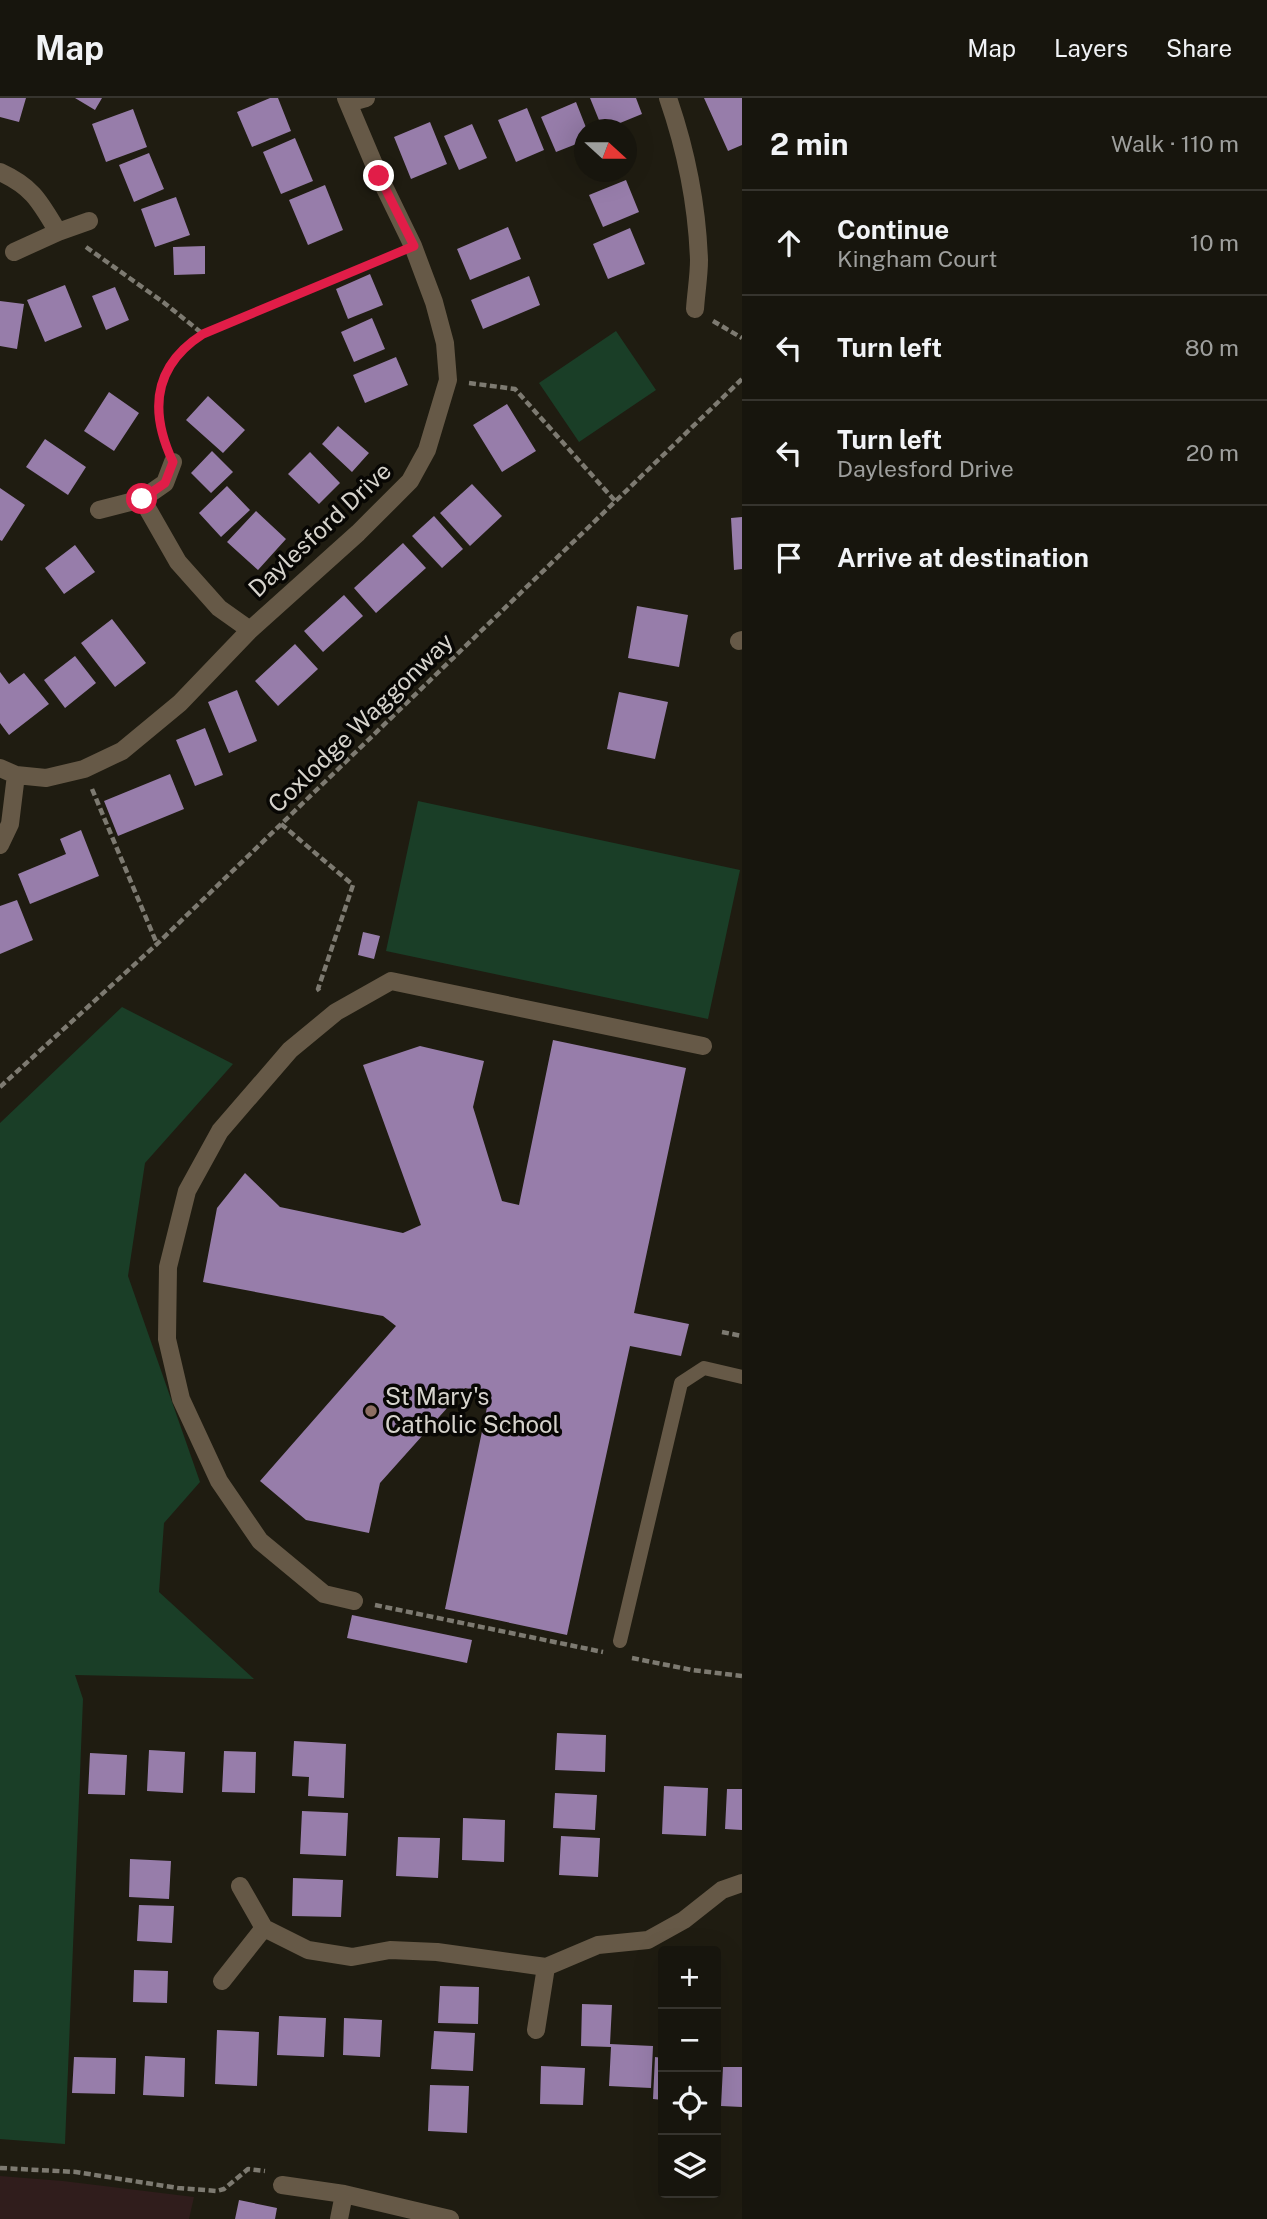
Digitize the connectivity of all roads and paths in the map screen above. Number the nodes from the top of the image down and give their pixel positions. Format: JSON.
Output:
{"nodes":[{"id":1,"x":366,"y":98,"type":"edge"},
{"id":2,"x":668,"y":98,"type":"edge"},
{"id":3,"x":347,"y":100,"type":"edge"},
{"id":4,"x":0,"y":172,"type":"edge"},
{"id":5,"x":89,"y":221,"type":"dead end"},
{"id":6,"x":58,"y":232,"type":"junction"},
{"id":7,"x":414,"y":246,"type":"junction"},
{"id":8,"x":14,"y":252,"type":"dead end"},
{"id":9,"x":695,"y":309,"type":"joint"},
{"id":10,"x":203,"y":334,"type":"junction"},
{"id":11,"x":742,"y":338,"type":"edge"},
{"id":12,"x":742,"y":379,"type":"edge"},
{"id":13,"x":448,"y":380,"type":"junction"},
{"id":14,"x":173,"y":462,"type":"joint"},
{"id":15,"x":142,"y":499,"type":"junction"},
{"id":16,"x":615,"y":502,"type":"junction"},
{"id":17,"x":99,"y":510,"type":"dead end"},
{"id":18,"x":250,"y":630,"type":"junction"},
{"id":19,"x":84,"y":769,"type":"junction"},
{"id":20,"x":8,"y":771,"type":"edge"},
{"id":21,"x":281,"y":824,"type":"junction"},
{"id":22,"x":0,"y":845,"type":"edge"},
{"id":23,"x":157,"y":944,"type":"junction"},
{"id":24,"x":336,"y":1012,"type":"junction"},
{"id":25,"x":703,"y":1046,"type":"dead end"},
{"id":26,"x":0,"y":1087,"type":"edge"},
{"id":27,"x":722,"y":1332,"type":"dead end"},
{"id":28,"x":742,"y":1336,"type":"edge"},
{"id":29,"x":742,"y":1377,"type":"edge"},
{"id":30,"x":354,"y":1601,"type":"joint"},
{"id":31,"x":620,"y":1641,"type":"dead end"},
{"id":32,"x":604,"y":1652,"type":"dead end"},
{"id":33,"x":629,"y":1657,"type":"dead end"},
{"id":34,"x":742,"y":1676,"type":"edge"},
{"id":35,"x":742,"y":1883,"type":"edge"},
{"id":36,"x":240,"y":1886,"type":"dead end"},
{"id":37,"x":264,"y":1928,"type":"junction"},
{"id":38,"x":546,"y":1967,"type":"junction"},
{"id":39,"x":222,"y":1981,"type":"dead end"},
{"id":40,"x":536,"y":2030,"type":"dead end"},
{"id":41,"x":0,"y":2168,"type":"edge"},
{"id":42,"x":282,"y":2185,"type":"joint"},
{"id":43,"x":344,"y":2194,"type":"junction"},
{"id":44,"x":339,"y":2219,"type":"edge"},
{"id":45,"x":450,"y":2219,"type":"edge"}],
"edges":[{"from":1,"to":3,"type":"street"},
{"from":2,"to":9,"type":"street"},
{"from":3,"to":7,"type":"street","name":"Daylesford Drive"},
{"from":4,"to":6,"type":"street"},
{"from":5,"to":6,"type":"street"},
{"from":6,"to":8,"type":"street"},
{"from":6,"to":10,"type":"path"},
{"from":7,"to":10,"type":"path"},
{"from":7,"to":13,"type":"street","name":"Daylesford Drive"},
{"from":9,"to":11,"type":"path"},
{"from":10,"to":14,"type":"path"},
{"from":12,"to":16,"type":"path","name":"Coxlodge Waggonway"},
{"from":13,"to":16,"type":"path"},
{"from":13,"to":18,"type":"street","name":"Daylesford Drive"},
{"from":14,"to":15,"type":"street"},
{"from":15,"to":17,"type":"street"},
{"from":15,"to":18,"type":"street"},
{"from":16,"to":21,"type":"path","name":"Coxlodge Waggonway"},
{"from":18,"to":19,"type":"street","name":"Daylesford Drive"},
{"from":19,"to":20,"type":"street","name":"Daylesford Drive"},
{"from":19,"to":23,"type":"path"},
{"from":20,"to":22,"type":"street"},
{"from":21,"to":23,"type":"path","name":"Coxlodge Waggonway"},
{"from":21,"to":24,"type":"path"},
{"from":23,"to":26,"type":"path","name":"Coxlodge Waggonway"},
{"from":24,"to":25,"type":"street"},
{"from":24,"to":30,"type":"street"},
{"from":27,"to":28,"type":"path"},
{"from":29,"to":31,"type":"lane"},
{"from":30,"to":32,"type":"path"},
{"from":33,"to":34,"type":"path"},
{"from":35,"to":38,"type":"street"},
{"from":36,"to":37,"type":"street"},
{"from":37,"to":38,"type":"street"},
{"from":37,"to":39,"type":"street"},
{"from":38,"to":40,"type":"street"},
{"from":41,"to":42,"type":"path"},
{"from":42,"to":43,"type":"street"},
{"from":43,"to":44,"type":"street"},
{"from":43,"to":45,"type":"street"}]}
